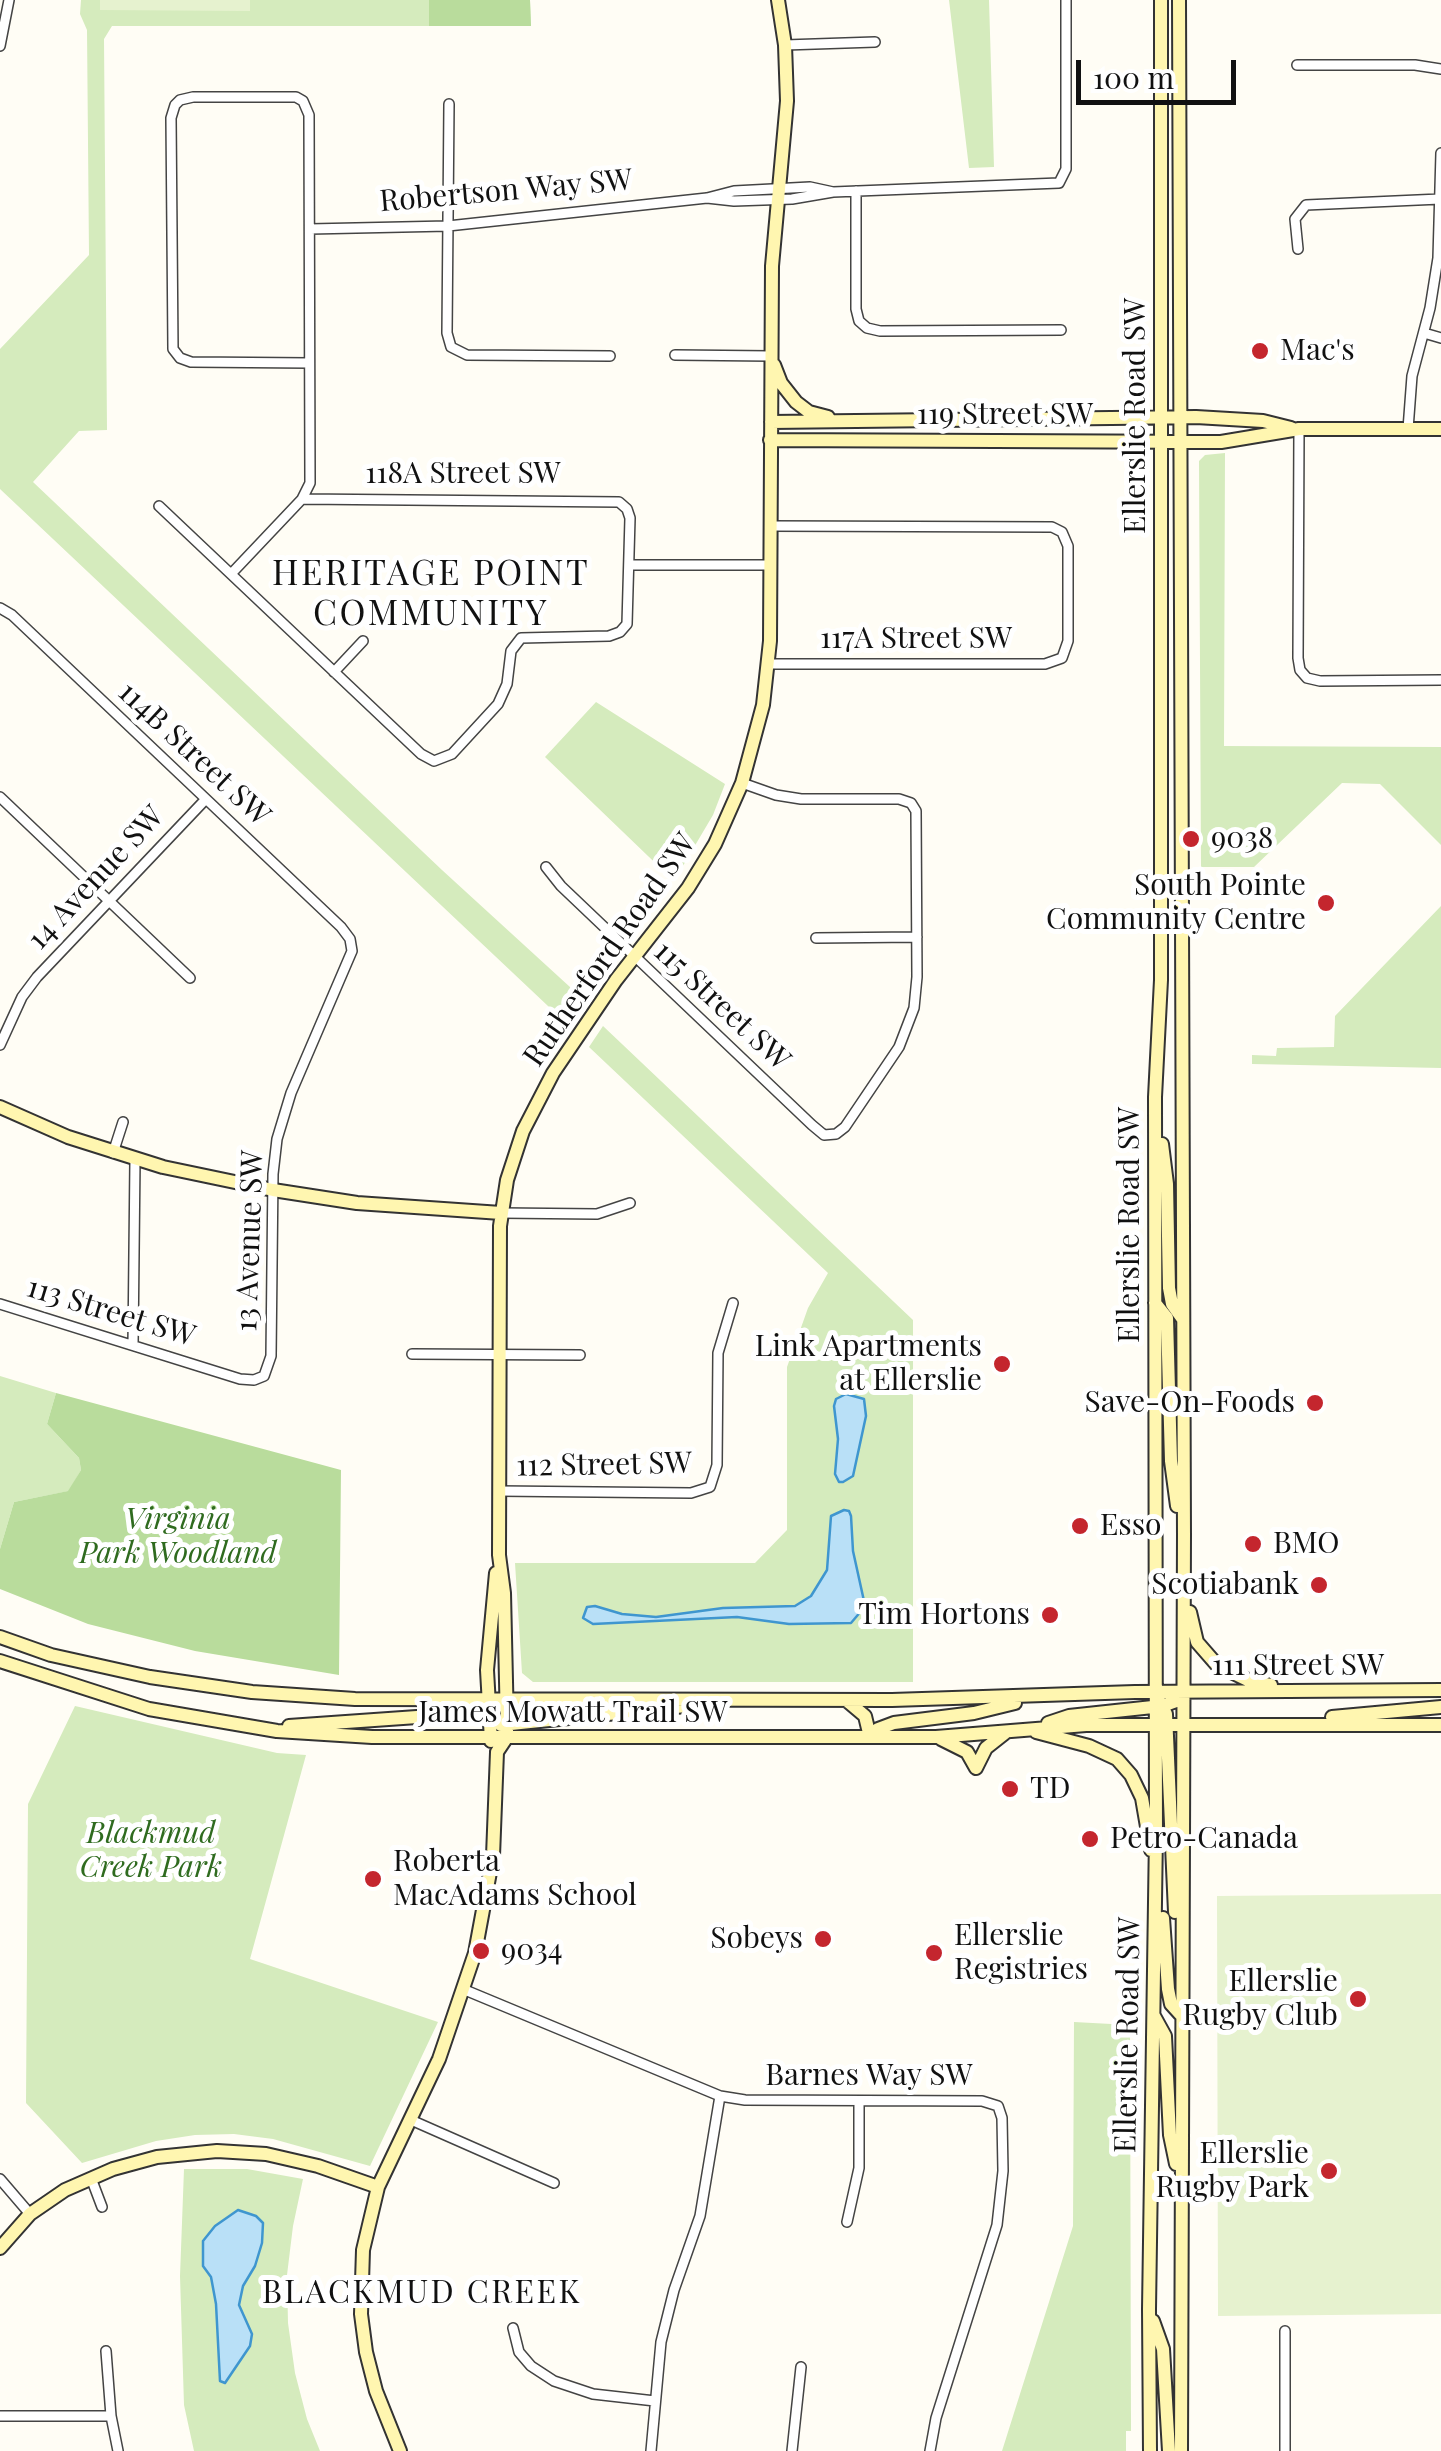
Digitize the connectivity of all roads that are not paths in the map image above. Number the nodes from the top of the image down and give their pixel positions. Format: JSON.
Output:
{"nodes":[{"id":1,"x":10,"y":0,"type":"edge"},
{"id":2,"x":778,"y":0,"type":"edge"},
{"id":3,"x":1066,"y":0,"type":"edge"},
{"id":4,"x":1161,"y":0,"type":"edge"},
{"id":5,"x":1179,"y":0,"type":"edge"},
{"id":6,"x":876,"y":42,"type":"dead end"},
{"id":7,"x":785,"y":45,"type":"junction"},
{"id":8,"x":0,"y":46,"type":"edge"},
{"id":9,"x":1297,"y":66,"type":"dead end"},
{"id":10,"x":1441,"y":69,"type":"edge"},
{"id":11,"x":449,"y":104,"type":"dead end"},
{"id":12,"x":1441,"y":153,"type":"edge"},
{"id":13,"x":856,"y":191,"type":"junction"},
{"id":14,"x":777,"y":194,"type":"junction"},
{"id":15,"x":1440,"y":199,"type":"edge"},
{"id":16,"x":448,"y":226,"type":"junction"},
{"id":17,"x":310,"y":229,"type":"junction"},
{"id":18,"x":1298,"y":249,"type":"dead end"},
{"id":19,"x":1060,"y":330,"type":"dead end"},
{"id":20,"x":1424,"y":333,"type":"junction"},
{"id":21,"x":1441,"y":338,"type":"edge"},
{"id":22,"x":610,"y":356,"type":"dead end"},
{"id":23,"x":675,"y":356,"type":"dead end"},
{"id":24,"x":770,"y":356,"type":"junction"},
{"id":25,"x":310,"y":362,"type":"junction"},
{"id":26,"x":1179,"y":416,"type":"junction"},
{"id":27,"x":1160,"y":417,"type":"junction"},
{"id":28,"x":840,"y":420,"type":"junction"},
{"id":29,"x":770,"y":422,"type":"junction"},
{"id":30,"x":1299,"y":430,"type":"junction"},
{"id":31,"x":1408,"y":430,"type":"junction"},
{"id":32,"x":1441,"y":430,"type":"edge"},
{"id":33,"x":770,"y":440,"type":"junction"},
{"id":34,"x":1161,"y":440,"type":"junction"},
{"id":35,"x":1179,"y":440,"type":"junction"},
{"id":36,"x":302,"y":500,"type":"junction"},
{"id":37,"x":160,"y":506,"type":"dead end"},
{"id":38,"x":771,"y":526,"type":"junction"},
{"id":39,"x":630,"y":565,"type":"junction"},
{"id":40,"x":770,"y":565,"type":"junction"},
{"id":41,"x":231,"y":574,"type":"junction"},
{"id":42,"x":0,"y":608,"type":"edge"},
{"id":43,"x":363,"y":641,"type":"dead end"},
{"id":44,"x":769,"y":664,"type":"junction"},
{"id":45,"x":334,"y":672,"type":"junction"},
{"id":46,"x":1441,"y":680,"type":"edge"},
{"id":47,"x":742,"y":783,"type":"junction"},
{"id":48,"x":0,"y":797,"type":"edge"},
{"id":49,"x":204,"y":800,"type":"junction"},
{"id":50,"x":546,"y":867,"type":"dead end"},
{"id":51,"x":110,"y":900,"type":"junction"},
{"id":52,"x":917,"y":937,"type":"junction"},
{"id":53,"x":816,"y":938,"type":"dead end"},
{"id":54,"x":350,"y":940,"type":"joint"},
{"id":55,"x":634,"y":956,"type":"junction"},
{"id":56,"x":190,"y":978,"type":"dead end"},
{"id":57,"x":0,"y":1045,"type":"edge"},
{"id":58,"x":1156,"y":1097,"type":"junction"},
{"id":59,"x":0,"y":1107,"type":"edge"},
{"id":60,"x":123,"y":1122,"type":"dead end"},
{"id":61,"x":114,"y":1153,"type":"junction"},
{"id":62,"x":135,"y":1160,"type":"junction"},
{"id":63,"x":272,"y":1190,"type":"junction"},
{"id":64,"x":630,"y":1203,"type":"dead end"},
{"id":65,"x":501,"y":1213,"type":"junction"},
{"id":66,"x":733,"y":1303,"type":"dead end"},
{"id":67,"x":1155,"y":1303,"type":"junction"},
{"id":68,"x":0,"y":1304,"type":"edge"},
{"id":69,"x":1182,"y":1318,"type":"junction"},
{"id":70,"x":133,"y":1345,"type":"junction"},
{"id":71,"x":412,"y":1354,"type":"dead end"},
{"id":72,"x":500,"y":1354,"type":"junction"},
{"id":73,"x":580,"y":1355,"type":"dead end"},
{"id":74,"x":264,"y":1376,"type":"joint"},
{"id":75,"x":499,"y":1492,"type":"junction"},
{"id":76,"x":1184,"y":1533,"type":"junction"},
{"id":77,"x":499,"y":1556,"type":"junction"},
{"id":78,"x":1184,"y":1564,"type":"junction"},
{"id":79,"x":0,"y":1637,"type":"edge"},
{"id":80,"x":0,"y":1661,"type":"edge"},
{"id":81,"x":1441,"y":1690,"type":"edge"},
{"id":82,"x":1308,"y":1691,"type":"junction"},
{"id":83,"x":1154,"y":1692,"type":"junction"},
{"id":84,"x":1183,"y":1692,"type":"junction"},
{"id":85,"x":1036,"y":1697,"type":"junction"},
{"id":86,"x":507,"y":1700,"type":"junction"},
{"id":87,"x":716,"y":1700,"type":"junction"},
{"id":88,"x":845,"y":1700,"type":"junction"},
{"id":89,"x":488,"y":1706,"type":"junction"},
{"id":90,"x":1158,"y":1707,"type":"junction"},
{"id":91,"x":1441,"y":1707,"type":"edge"},
{"id":92,"x":1300,"y":1722,"type":"junction"},
{"id":93,"x":1161,"y":1724,"type":"junction"},
{"id":94,"x":1182,"y":1724,"type":"junction"},
{"id":95,"x":1219,"y":1724,"type":"junction"},
{"id":96,"x":1441,"y":1724,"type":"edge"},
{"id":97,"x":261,"y":1728,"type":"junction"},
{"id":98,"x":1029,"y":1730,"type":"junction"},
{"id":99,"x":507,"y":1731,"type":"junction"},
{"id":100,"x":1008,"y":1732,"type":"junction"},
{"id":101,"x":489,"y":1737,"type":"junction"},
{"id":102,"x":936,"y":1737,"type":"junction"},
{"id":103,"x":870,"y":1738,"type":"junction"},
{"id":104,"x":497,"y":1752,"type":"junction"},
{"id":105,"x":1156,"y":1870,"type":"junction"},
{"id":106,"x":1156,"y":1891,"type":"junction"},
{"id":107,"x":1182,"y":1964,"type":"junction"},
{"id":108,"x":465,"y":1990,"type":"junction"},
{"id":109,"x":1182,"y":2015,"type":"junction"},
{"id":110,"x":1154,"y":2016,"type":"junction"},
{"id":111,"x":720,"y":2096,"type":"junction"},
{"id":112,"x":859,"y":2101,"type":"junction"},
{"id":113,"x":411,"y":2120,"type":"junction"},
{"id":114,"x":91,"y":2178,"type":"junction"},
{"id":115,"x":0,"y":2179,"type":"edge"},
{"id":116,"x":554,"y":2183,"type":"dead end"},
{"id":117,"x":378,"y":2187,"type":"junction"},
{"id":118,"x":1182,"y":2192,"type":"junction"},
{"id":119,"x":102,"y":2207,"type":"dead end"},
{"id":120,"x":30,"y":2214,"type":"junction"},
{"id":121,"x":848,"y":2222,"type":"dead end"},
{"id":122,"x":0,"y":2248,"type":"edge"},
{"id":123,"x":1149,"y":2310,"type":"junction"},
{"id":124,"x":513,"y":2328,"type":"dead end"},
{"id":125,"x":1285,"y":2331,"type":"dead end"},
{"id":126,"x":106,"y":2351,"type":"dead end"},
{"id":127,"x":801,"y":2367,"type":"dead end"},
{"id":128,"x":655,"y":2401,"type":"junction"},
{"id":129,"x":0,"y":2416,"type":"edge"},
{"id":130,"x":111,"y":2416,"type":"junction"},
{"id":131,"x":401,"y":2450,"type":"edge"},
{"id":132,"x":118,"y":2451,"type":"edge"},
{"id":133,"x":651,"y":2451,"type":"edge"},
{"id":134,"x":792,"y":2451,"type":"edge"},
{"id":135,"x":930,"y":2451,"type":"edge"},
{"id":136,"x":1150,"y":2451,"type":"edge"},
{"id":137,"x":1169,"y":2451,"type":"edge"},
{"id":138,"x":1181,"y":2451,"type":"edge"},
{"id":139,"x":1285,"y":2451,"type":"edge"}],
"edges":[{"from":1,"to":8,"type":"street"},
{"from":2,"to":7,"type":"main road","name":"Rutherford Road SW"},
{"from":3,"to":13,"type":"street","name":"Robertson Way SW"},
{"from":4,"to":27,"type":"main road","name":"Ellerslie Road SW"},
{"from":5,"to":26,"type":"main road","name":"Ellerslie Road SW"},
{"from":6,"to":7,"type":"street"},
{"from":7,"to":14,"type":"main road","name":"Rutherford Road SW"},
{"from":9,"to":10,"type":"street"},
{"from":11,"to":16,"type":"street"},
{"from":12,"to":15,"type":"street"},
{"from":13,"to":14,"type":"street","name":"Robertson Way SW"},
{"from":13,"to":19,"type":"street"},
{"from":14,"to":16,"type":"street","name":"Robertson Way SW"},
{"from":14,"to":24,"type":"main road","name":"Rutherford Road SW"},
{"from":15,"to":18,"type":"street"},
{"from":15,"to":20,"type":"street"},
{"from":16,"to":17,"type":"street","name":"Robertson Way SW"},
{"from":16,"to":22,"type":"street"},
{"from":17,"to":25,"type":"street"},
{"from":17,"to":25,"type":"street"},
{"from":20,"to":21,"type":"street"},
{"from":20,"to":31,"type":"street"},
{"from":23,"to":24,"type":"street"},
{"from":24,"to":28,"type":"main road"},
{"from":24,"to":29,"type":"main road","name":"Rutherford Road SW"},
{"from":25,"to":36,"type":"street"},
{"from":26,"to":27,"type":"main road","name":"119 Street SW"},
{"from":26,"to":30,"type":"main road","name":"119 Street SW"},
{"from":26,"to":35,"type":"main road","name":"Ellerslie Road SW"},
{"from":27,"to":28,"type":"main road","name":"119 Street SW"},
{"from":27,"to":34,"type":"main road","name":"Ellerslie Road SW"},
{"from":28,"to":29,"type":"main road","name":"119 Street SW"},
{"from":29,"to":33,"type":"main road","name":"Rutherford Road SW"},
{"from":30,"to":31,"type":"main road","name":"119 Street SW"},
{"from":30,"to":35,"type":"main road","name":"119 Street SW"},
{"from":30,"to":46,"type":"street"},
{"from":31,"to":32,"type":"main road","name":"119 Street SW"},
{"from":33,"to":34,"type":"main road","name":"119 Street SW"},
{"from":33,"to":38,"type":"main road","name":"Rutherford Road SW"},
{"from":34,"to":35,"type":"main road","name":"119 Street SW"},
{"from":34,"to":58,"type":"main road","name":"Ellerslie Road SW"},
{"from":35,"to":69,"type":"main road","name":"Ellerslie Road SW"},
{"from":36,"to":39,"type":"street","name":"118A Street SW"},
{"from":36,"to":41,"type":"street"},
{"from":37,"to":41,"type":"street"},
{"from":38,"to":40,"type":"main road","name":"Rutherford Road SW"},
{"from":38,"to":44,"type":"street","name":"117A Street SW"},
{"from":39,"to":40,"type":"street"},
{"from":39,"to":45,"type":"street"},
{"from":40,"to":44,"type":"main road","name":"Rutherford Road SW"},
{"from":41,"to":45,"type":"street"},
{"from":42,"to":49,"type":"street","name":"114B Street SW"},
{"from":43,"to":45,"type":"street"},
{"from":44,"to":47,"type":"main road","name":"Rutherford Road SW"},
{"from":47,"to":52,"type":"street"},
{"from":47,"to":55,"type":"main road","name":"Rutherford Road SW"},
{"from":48,"to":51,"type":"street"},
{"from":49,"to":51,"type":"street","name":"14 Avenue SW"},
{"from":49,"to":54,"type":"street","name":"114B Street SW"},
{"from":50,"to":55,"type":"street","name":"115 Street SW"},
{"from":51,"to":56,"type":"street"},
{"from":51,"to":57,"type":"street","name":"14 Avenue SW"},
{"from":52,"to":53,"type":"street"},
{"from":52,"to":55,"type":"street","name":"115 Street SW"},
{"from":54,"to":63,"type":"street","name":"13 Avenue SW"},
{"from":55,"to":65,"type":"main road","name":"Rutherford Road SW"},
{"from":58,"to":67,"type":"main road","name":"Ellerslie Road SW"},
{"from":58,"to":69,"type":"main road"},
{"from":59,"to":61,"type":"main road"},
{"from":60,"to":61,"type":"street"},
{"from":61,"to":62,"type":"main road"},
{"from":62,"to":63,"type":"main road"},
{"from":62,"to":70,"type":"street"},
{"from":63,"to":65,"type":"main road"},
{"from":63,"to":74,"type":"street","name":"13 Avenue SW"},
{"from":64,"to":65,"type":"street"},
{"from":65,"to":72,"type":"main road","name":"Rutherford Road SW"},
{"from":66,"to":75,"type":"street","name":"112 Street SW"},
{"from":67,"to":76,"type":"main road"},
{"from":67,"to":83,"type":"main road","name":"Ellerslie Road SW"},
{"from":68,"to":70,"type":"street","name":"113 Street SW"},
{"from":69,"to":76,"type":"main road","name":"Ellerslie Road SW"},
{"from":70,"to":74,"type":"street","name":"113 Street SW"},
{"from":71,"to":72,"type":"street"},
{"from":72,"to":73,"type":"street"},
{"from":72,"to":75,"type":"main road","name":"Rutherford Road SW"},
{"from":75,"to":77,"type":"main road","name":"Rutherford Road SW"},
{"from":76,"to":78,"type":"main road","name":"Ellerslie Road SW"},
{"from":77,"to":86,"type":"main road","name":"Rutherford Road SW"},
{"from":77,"to":89,"type":"main road","name":"Rutherford Road SW"},
{"from":78,"to":82,"type":"main road"},
{"from":78,"to":84,"type":"main road","name":"Ellerslie Road SW"},
{"from":79,"to":89,"type":"main road","name":"James Mowatt Trail SW"},
{"from":80,"to":97,"type":"main road","name":"James Mowatt Trail SW"},
{"from":81,"to":82,"type":"main road","name":"111 Street SW"},
{"from":82,"to":84,"type":"main road","name":"111 Street SW"},
{"from":83,"to":84,"type":"main road","name":"111 Street SW"},
{"from":83,"to":85,"type":"main road","name":"James Mowatt Trail SW"},
{"from":83,"to":90,"type":"main road","name":"Ellerslie Road SW"},
{"from":84,"to":90,"type":"main road"},
{"from":84,"to":94,"type":"main road","name":"Ellerslie Road SW"},
{"from":85,"to":88,"type":"main road","name":"James Mowatt Trail SW"},
{"from":85,"to":103,"type":"main road"},
{"from":86,"to":87,"type":"main road","name":"James Mowatt Trail SW"},
{"from":86,"to":89,"type":"main road","name":"James Mowatt Trail SW"},
{"from":86,"to":99,"type":"main road","name":"Rutherford Road SW"},
{"from":87,"to":88,"type":"main road","name":"James Mowatt Trail SW"},
{"from":87,"to":99,"type":"main road"},
{"from":88,"to":103,"type":"main road"},
{"from":89,"to":97,"type":"main road"},
{"from":89,"to":101,"type":"main road","name":"Rutherford Road SW"},
{"from":90,"to":93,"type":"main road","name":"Ellerslie Road SW"},
{"from":90,"to":98,"type":"main road"},
{"from":91,"to":92,"type":"main road"},
{"from":92,"to":95,"type":"main road","name":"111 Street SW"},
{"from":92,"to":96,"type":"main road","name":"111 Street SW"},
{"from":93,"to":94,"type":"main road","name":"111 Street SW"},
{"from":93,"to":98,"type":"main road","name":"James Mowatt Trail SW"},
{"from":93,"to":105,"type":"main road","name":"Ellerslie Road SW"},
{"from":93,"to":107,"type":"main road"},
{"from":94,"to":95,"type":"main road","name":"111 Street SW"},
{"from":94,"to":107,"type":"main road","name":"Ellerslie Road SW"},
{"from":95,"to":107,"type":"main road"},
{"from":97,"to":101,"type":"main road","name":"James Mowatt Trail SW"},
{"from":98,"to":100,"type":"main road","name":"James Mowatt Trail SW"},
{"from":98,"to":105,"type":"main road"},
{"from":99,"to":101,"type":"main road","name":"James Mowatt Trail SW"},
{"from":99,"to":103,"type":"main road","name":"James Mowatt Trail SW"},
{"from":99,"to":104,"type":"main road"},
{"from":100,"to":102,"type":"main road","name":"James Mowatt Trail SW"},
{"from":100,"to":102,"type":"main road"},
{"from":101,"to":104,"type":"main road","name":"Rutherford Road SW"},
{"from":102,"to":103,"type":"main road","name":"James Mowatt Trail SW"},
{"from":104,"to":108,"type":"main road"},
{"from":105,"to":106,"type":"main road","name":"Ellerslie Road SW"},
{"from":106,"to":109,"type":"main road"},
{"from":106,"to":110,"type":"main road","name":"Ellerslie Road SW"},
{"from":107,"to":109,"type":"main road","name":"Ellerslie Road SW"},
{"from":108,"to":111,"type":"street","name":"Barnes Way SW"},
{"from":108,"to":113,"type":"main road"},
{"from":109,"to":118,"type":"main road","name":"Ellerslie Road SW"},
{"from":110,"to":118,"type":"main road"},
{"from":110,"to":123,"type":"main road","name":"Ellerslie Road SW"},
{"from":111,"to":112,"type":"street","name":"Barnes Way SW"},
{"from":111,"to":128,"type":"street"},
{"from":112,"to":121,"type":"street"},
{"from":112,"to":135,"type":"street","name":"Barnes Way SW"},
{"from":113,"to":116,"type":"street"},
{"from":113,"to":117,"type":"main road"},
{"from":114,"to":117,"type":"main road"},
{"from":114,"to":119,"type":"street"},
{"from":114,"to":120,"type":"main road"},
{"from":115,"to":120,"type":"street"},
{"from":117,"to":131,"type":"main road"},
{"from":118,"to":138,"type":"main road","name":"Ellerslie Road SW"},
{"from":120,"to":122,"type":"main road"},
{"from":123,"to":136,"type":"main road","name":"Ellerslie Road SW"},
{"from":123,"to":137,"type":"main road"},
{"from":124,"to":128,"type":"street"},
{"from":125,"to":139,"type":"street"},
{"from":126,"to":130,"type":"street"},
{"from":127,"to":134,"type":"street"},
{"from":128,"to":133,"type":"street"},
{"from":129,"to":130,"type":"street"},
{"from":130,"to":132,"type":"street"}]}
